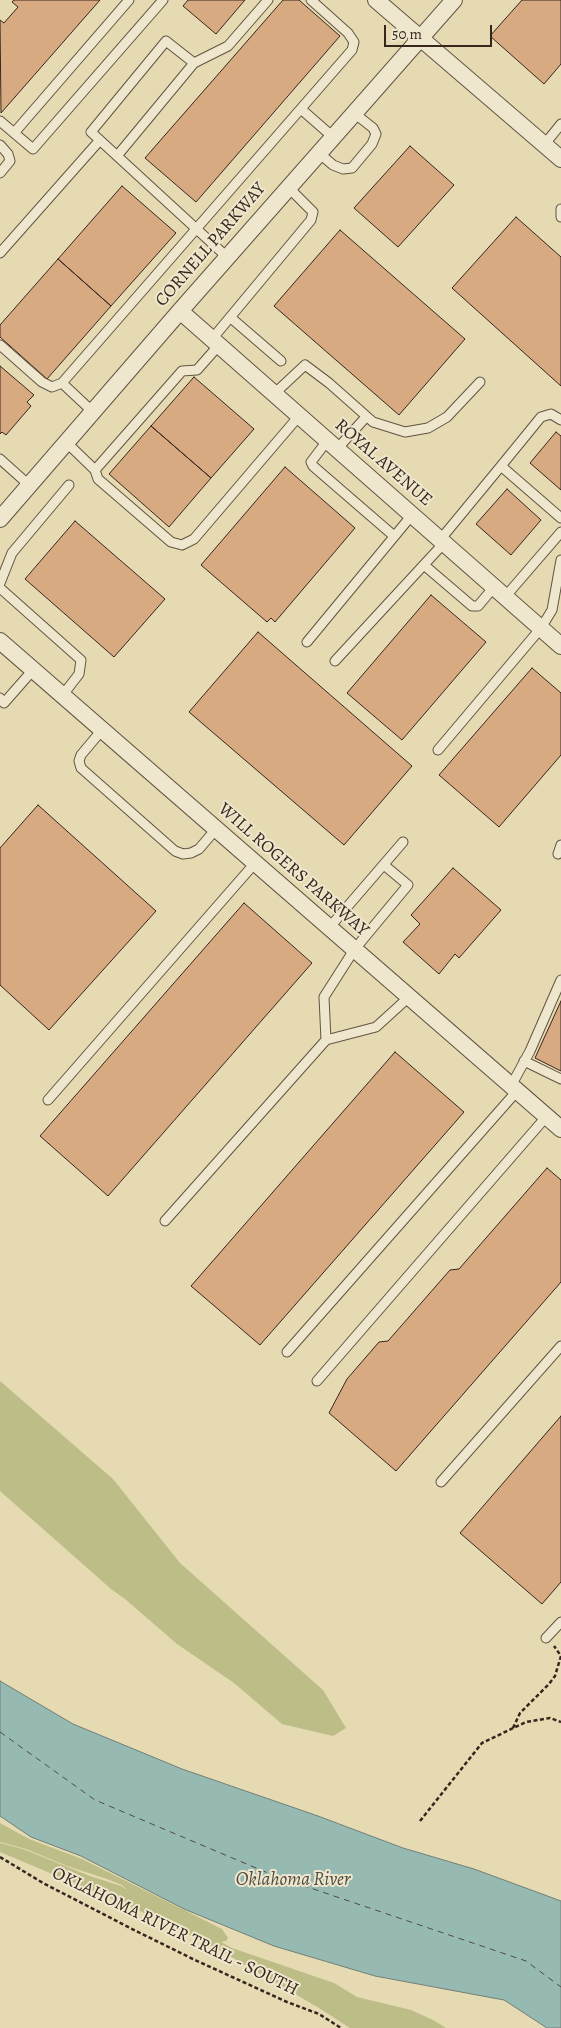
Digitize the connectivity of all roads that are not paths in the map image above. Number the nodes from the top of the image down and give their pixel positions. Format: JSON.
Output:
{"nodes":[{"id":1,"x":129,"y":0,"type":"edge"},
{"id":2,"x":164,"y":0,"type":"edge"},
{"id":3,"x":268,"y":0,"type":"edge"},
{"id":4,"x":311,"y":0,"type":"edge"},
{"id":5,"x":376,"y":0,"type":"edge"},
{"id":6,"x":454,"y":0,"type":"edge"},
{"id":7,"x":420,"y":39,"type":"junction"},
{"id":8,"x":194,"y":63,"type":"junction"},
{"id":9,"x":301,"y":109,"type":"junction"},
{"id":10,"x":354,"y":114,"type":"junction"},
{"id":11,"x":0,"y":121,"type":"edge"},
{"id":12,"x":561,"y":124,"type":"edge"},
{"id":13,"x":14,"y":133,"type":"junction"},
{"id":14,"x":333,"y":137,"type":"junction"},
{"id":15,"x":100,"y":140,"type":"junction"},
{"id":16,"x":0,"y":145,"type":"edge"},
{"id":17,"x":544,"y":145,"type":"junction"},
{"id":18,"x":319,"y":153,"type":"junction"},
{"id":19,"x":117,"y":156,"type":"junction"},
{"id":20,"x":561,"y":159,"type":"edge"},
{"id":21,"x":0,"y":173,"type":"edge"},
{"id":22,"x":288,"y":188,"type":"junction"},
{"id":23,"x":561,"y":209,"type":"edge"},
{"id":24,"x":561,"y":218,"type":"edge"},
{"id":25,"x":197,"y":228,"type":"junction"},
{"id":26,"x":0,"y":253,"type":"edge"},
{"id":27,"x":227,"y":256,"type":"junction"},
{"id":28,"x":180,"y":311,"type":"junction"},
{"id":29,"x":230,"y":317,"type":"junction"},
{"id":30,"x":215,"y":342,"type":"junction"},
{"id":31,"x":0,"y":344,"type":"edge"},
{"id":32,"x":281,"y":361,"type":"dead end"},
{"id":33,"x":480,"y":382,"type":"dead end"},
{"id":34,"x":62,"y":383,"type":"junction"},
{"id":35,"x":274,"y":394,"type":"junction"},
{"id":36,"x":92,"y":412,"type":"junction"},
{"id":37,"x":299,"y":416,"type":"junction"},
{"id":38,"x":366,"y":416,"type":"junction"},
{"id":39,"x":561,"y":420,"type":"edge"},
{"id":40,"x":66,"y":442,"type":"junction"},
{"id":41,"x":332,"y":445,"type":"junction"},
{"id":42,"x":0,"y":458,"type":"edge"},
{"id":43,"x":501,"y":466,"type":"junction"},
{"id":44,"x":96,"y":470,"type":"junction"},
{"id":45,"x":29,"y":485,"type":"junction"},
{"id":46,"x":69,"y":485,"type":"dead end"},
{"id":47,"x":412,"y":515,"type":"junction"},
{"id":48,"x":561,"y":518,"type":"edge"},
{"id":49,"x":0,"y":519,"type":"edge"},
{"id":50,"x":561,"y":532,"type":"edge"},
{"id":51,"x":394,"y":536,"type":"junction"},
{"id":52,"x":442,"y":541,"type":"junction"},
{"id":53,"x":561,"y":560,"type":"edge"},
{"id":54,"x":424,"y":565,"type":"junction"},
{"id":55,"x":0,"y":583,"type":"edge"},
{"id":56,"x":0,"y":588,"type":"edge"},
{"id":57,"x":500,"y":592,"type":"junction"},
{"id":58,"x":541,"y":628,"type":"junction"},
{"id":59,"x":0,"y":641,"type":"edge"},
{"id":60,"x":307,"y":642,"type":"dead end"},
{"id":61,"x":561,"y":646,"type":"edge"},
{"id":62,"x":335,"y":661,"type":"dead end"},
{"id":63,"x":33,"y":670,"type":"junction"},
{"id":64,"x":62,"y":696,"type":"junction"},
{"id":65,"x":0,"y":698,"type":"edge"},
{"id":66,"x":102,"y":730,"type":"junction"},
{"id":67,"x":438,"y":750,"type":"dead end"},
{"id":68,"x":216,"y":829,"type":"junction"},
{"id":69,"x":403,"y":842,"type":"dead end"},
{"id":70,"x":255,"y":863,"type":"junction"},
{"id":71,"x":384,"y":865,"type":"junction"},
{"id":72,"x":330,"y":928,"type":"junction"},
{"id":73,"x":354,"y":950,"type":"junction"},
{"id":74,"x":561,"y":980,"type":"edge"},
{"id":75,"x":409,"y":997,"type":"junction"},
{"id":76,"x":326,"y":1040,"type":"junction"},
{"id":77,"x":524,"y":1062,"type":"junction"},
{"id":78,"x":561,"y":1079,"type":"edge"},
{"id":79,"x":514,"y":1089,"type":"junction"},
{"id":80,"x":48,"y":1100,"type":"dead end"},
{"id":81,"x":546,"y":1117,"type":"junction"},
{"id":82,"x":561,"y":1129,"type":"edge"},
{"id":83,"x":165,"y":1221,"type":"dead end"},
{"id":84,"x":561,"y":1346,"type":"edge"},
{"id":85,"x":287,"y":1352,"type":"dead end"},
{"id":86,"x":317,"y":1381,"type":"dead end"},
{"id":87,"x":441,"y":1482,"type":"dead end"},
{"id":88,"x":561,"y":1622,"type":"edge"},
{"id":89,"x":546,"y":1638,"type":"road end"}],
"edges":[{"from":1,"to":13,"type":"lane"},
{"from":2,"to":13,"type":"lane"},
{"from":3,"to":8,"type":"lane"},
{"from":4,"to":9,"type":"lane"},
{"from":5,"to":7,"type":"street"},
{"from":6,"to":7,"type":"street","name":"CORNELL PARKWAY"},
{"from":7,"to":10,"type":"street","name":"CORNELL PARKWAY"},
{"from":7,"to":17,"type":"street"},
{"from":8,"to":15,"type":"lane"},
{"from":8,"to":19,"type":"lane"},
{"from":9,"to":14,"type":"lane"},
{"from":9,"to":25,"type":"lane"},
{"from":10,"to":14,"type":"street","name":"CORNELL PARKWAY"},
{"from":10,"to":18,"type":"lane"},
{"from":11,"to":13,"type":"lane"},
{"from":12,"to":17,"type":"lane"},
{"from":14,"to":18,"type":"street","name":"CORNELL PARKWAY"},
{"from":15,"to":19,"type":"lane"},
{"from":15,"to":26,"type":"lane"},
{"from":16,"to":21,"type":"lane"},
{"from":17,"to":20,"type":"street"},
{"from":18,"to":22,"type":"street","name":"CORNELL PARKWAY"},
{"from":19,"to":25,"type":"lane"},
{"from":22,"to":27,"type":"street","name":"CORNELL PARKWAY"},
{"from":22,"to":29,"type":"lane"},
{"from":23,"to":24,"type":"lane"},
{"from":25,"to":27,"type":"lane"},
{"from":25,"to":34,"type":"lane"},
{"from":27,"to":28,"type":"street","name":"CORNELL PARKWAY"},
{"from":28,"to":30,"type":"street","name":"ROYAL AVENUE"},
{"from":28,"to":36,"type":"street","name":"CORNELL PARKWAY"},
{"from":29,"to":30,"type":"lane"},
{"from":29,"to":32,"type":"lane"},
{"from":30,"to":35,"type":"street","name":"ROYAL AVENUE"},
{"from":30,"to":44,"type":"lane"},
{"from":31,"to":34,"type":"lane"},
{"from":33,"to":38,"type":"lane"},
{"from":34,"to":36,"type":"lane"},
{"from":35,"to":37,"type":"street","name":"ROYAL AVENUE"},
{"from":35,"to":38,"type":"lane"},
{"from":36,"to":40,"type":"street","name":"CORNELL PARKWAY"},
{"from":37,"to":41,"type":"street","name":"ROYAL AVENUE"},
{"from":37,"to":44,"type":"lane"},
{"from":38,"to":41,"type":"lane"},
{"from":39,"to":43,"type":"lane"},
{"from":40,"to":44,"type":"lane"},
{"from":40,"to":45,"type":"street","name":"CORNELL PARKWAY"},
{"from":41,"to":47,"type":"street","name":"ROYAL AVENUE"},
{"from":41,"to":51,"type":"lane"},
{"from":42,"to":45,"type":"lane"},
{"from":43,"to":48,"type":"lane"},
{"from":43,"to":52,"type":"lane"},
{"from":45,"to":49,"type":"street","name":"CORNELL PARKWAY"},
{"from":46,"to":55,"type":"lane"},
{"from":47,"to":51,"type":"lane"},
{"from":47,"to":52,"type":"street","name":"ROYAL AVENUE"},
{"from":50,"to":57,"type":"lane"},
{"from":51,"to":60,"type":"lane"},
{"from":52,"to":54,"type":"lane"},
{"from":52,"to":57,"type":"street","name":"ROYAL AVENUE"},
{"from":53,"to":58,"type":"lane"},
{"from":54,"to":57,"type":"lane"},
{"from":54,"to":62,"type":"lane"},
{"from":56,"to":64,"type":"lane"},
{"from":57,"to":58,"type":"street","name":"ROYAL AVENUE"},
{"from":58,"to":61,"type":"street","name":"ROYAL AVENUE"},
{"from":58,"to":67,"type":"lane"},
{"from":59,"to":63,"type":"street","name":"WILL ROGERS PARKWAY"},
{"from":63,"to":64,"type":"street","name":"WILL ROGERS PARKWAY"},
{"from":63,"to":65,"type":"lane"},
{"from":64,"to":66,"type":"street","name":"WILL ROGERS PARKWAY"},
{"from":66,"to":68,"type":"street","name":"WILL ROGERS PARKWAY"},
{"from":66,"to":68,"type":"lane"},
{"from":68,"to":70,"type":"street","name":"WILL ROGERS PARKWAY"},
{"from":69,"to":71,"type":"lane"},
{"from":70,"to":72,"type":"street","name":"WILL ROGERS PARKWAY"},
{"from":70,"to":80,"type":"lane"},
{"from":71,"to":72,"type":"lane"},
{"from":71,"to":73,"type":"lane"},
{"from":72,"to":73,"type":"street","name":"WILL ROGERS PARKWAY"},
{"from":73,"to":75,"type":"street","name":"WILL ROGERS PARKWAY"},
{"from":73,"to":76,"type":"lane"},
{"from":74,"to":77,"type":"lane"},
{"from":75,"to":76,"type":"lane"},
{"from":75,"to":79,"type":"street","name":"WILL ROGERS PARKWAY"},
{"from":76,"to":83,"type":"lane"},
{"from":77,"to":78,"type":"lane"},
{"from":77,"to":79,"type":"lane"},
{"from":79,"to":81,"type":"street","name":"WILL ROGERS PARKWAY"},
{"from":79,"to":85,"type":"lane"},
{"from":81,"to":82,"type":"street","name":"WILL ROGERS PARKWAY"},
{"from":81,"to":86,"type":"lane"},
{"from":84,"to":87,"type":"lane"},
{"from":88,"to":89,"type":"lane"}]}
